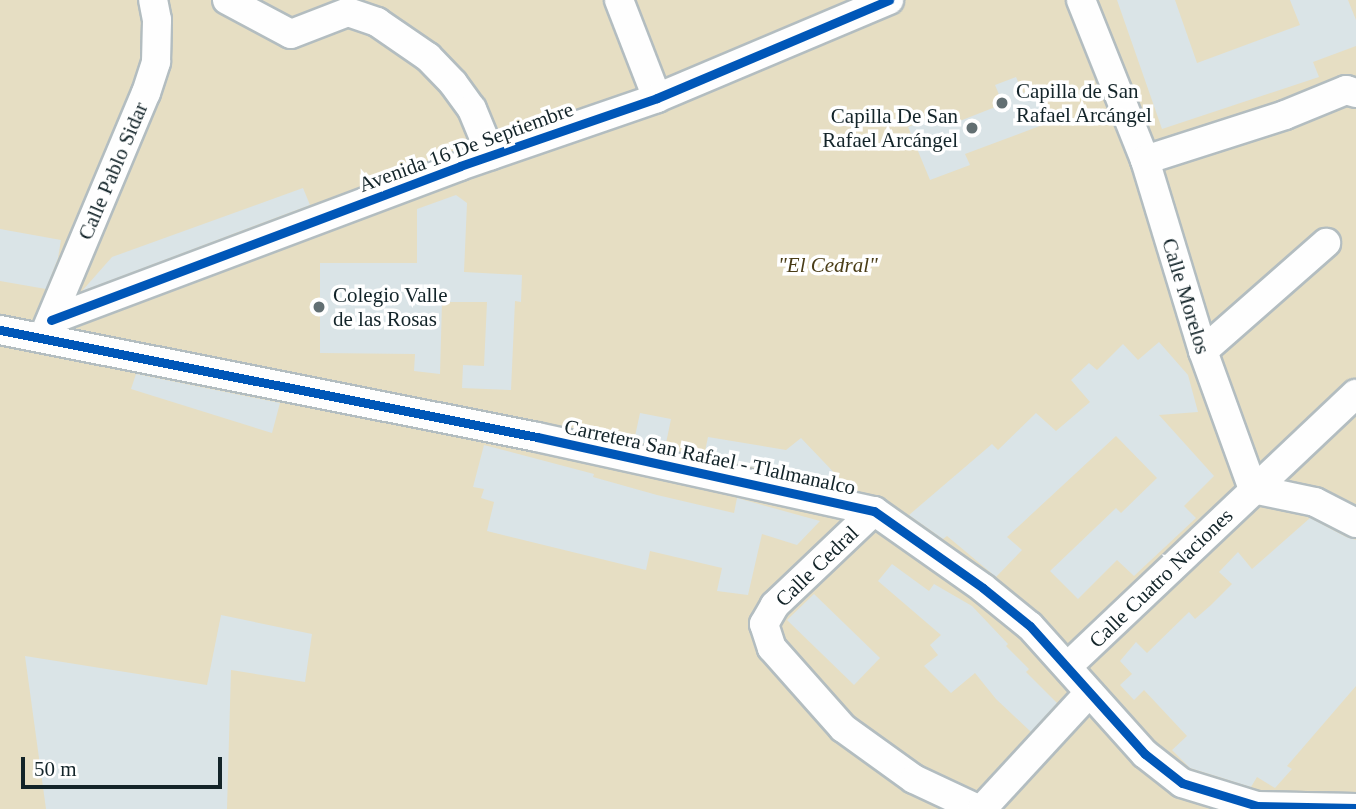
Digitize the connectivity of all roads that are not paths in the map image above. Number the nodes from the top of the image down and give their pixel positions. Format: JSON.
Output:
{"nodes":[{"id":1,"x":153,"y":0,"type":"edge"},
{"id":2,"x":227,"y":0,"type":"edge"},
{"id":3,"x":619,"y":0,"type":"edge"},
{"id":4,"x":889,"y":0,"type":"edge"},
{"id":5,"x":1081,"y":0,"type":"edge"},
{"id":6,"x":1345,"y":94,"type":"edge"},
{"id":7,"x":657,"y":98,"type":"junction"},
{"id":8,"x":1356,"y":112,"type":"edge"},
{"id":9,"x":491,"y":155,"type":"junction"},
{"id":10,"x":1145,"y":160,"type":"junction"},
{"id":11,"x":1326,"y":243,"type":"dead end"},
{"id":12,"x":47,"y":328,"type":"junction"},
{"id":13,"x":0,"y":330,"type":"edge"},
{"id":14,"x":1203,"y":351,"type":"junction"},
{"id":15,"x":1356,"y":394,"type":"edge"},
{"id":16,"x":1254,"y":489,"type":"junction"},
{"id":17,"x":874,"y":511,"type":"junction"},
{"id":18,"x":1356,"y":523,"type":"edge"},
{"id":19,"x":1068,"y":666,"type":"junction"},
{"id":20,"x":1089,"y":693,"type":"junction"},
{"id":21,"x":1257,"y":808,"type":"edge"},
{"id":22,"x":1356,"y":808,"type":"edge"},
{"id":23,"x":980,"y":809,"type":"edge"}],
"edges":[{"from":1,"to":12,"type":"street","name":"Calle Pablo Sidar"},
{"from":2,"to":9,"type":"street"},
{"from":3,"to":7,"type":"street"},
{"from":4,"to":7,"type":"street","name":"Avenida 16 De Septiembre"},
{"from":5,"to":10,"type":"street","name":"Calle Morelos"},
{"from":6,"to":8,"type":"street"},
{"from":6,"to":10,"type":"street"},
{"from":7,"to":9,"type":"street","name":"Avenida 16 De Septiembre"},
{"from":9,"to":12,"type":"street","name":"Avenida 16 De Septiembre"},
{"from":10,"to":14,"type":"street","name":"Calle Morelos"},
{"from":11,"to":14,"type":"street"},
{"from":12,"to":13,"type":"street","name":"Carretera San Rafael - Tlalmanalco"},
{"from":12,"to":17,"type":"street","name":"Carretera San Rafael - Tlalmanalco"},
{"from":14,"to":16,"type":"street","name":"Calle Morelos"},
{"from":15,"to":16,"type":"street","name":"Calle Cuatro Naciones"},
{"from":16,"to":18,"type":"street"},
{"from":16,"to":19,"type":"street","name":"Calle Cuatro Naciones"},
{"from":17,"to":19,"type":"street","name":"Carretera San Rafael - Tlalmanalco"},
{"from":17,"to":23,"type":"street","name":"Calle Cedral"},
{"from":19,"to":20,"type":"street","name":"Carretera San Rafael - Tlalmanalco"},
{"from":20,"to":21,"type":"street","name":"Carretera San Rafael - Tlalmanalco"},
{"from":20,"to":23,"type":"street"},
{"from":21,"to":22,"type":"street","name":"Carretera San Rafael - Tlalmanalco"}]}
